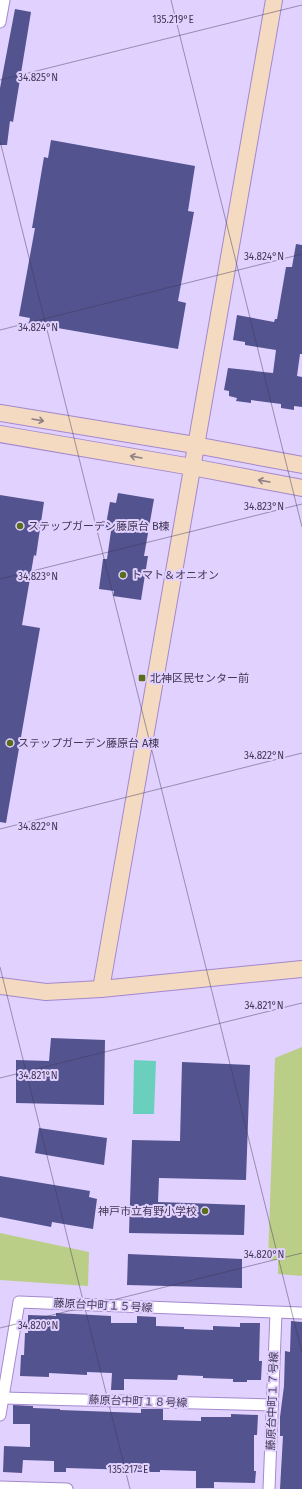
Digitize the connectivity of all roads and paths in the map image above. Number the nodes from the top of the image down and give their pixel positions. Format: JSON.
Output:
{"nodes":[{"id":1,"x":4,"y":0,"type":"edge"},
{"id":2,"x":274,"y":0,"type":"edge"},
{"id":3,"x":0,"y":22,"type":"edge"},
{"id":4,"x":0,"y":413,"type":"edge"},
{"id":5,"x":0,"y":434,"type":"edge"},
{"id":6,"x":195,"y":445,"type":"junction"},
{"id":7,"x":302,"y":465,"type":"edge"},
{"id":8,"x":192,"y":467,"type":"junction"},
{"id":9,"x":302,"y":488,"type":"edge"},
{"id":10,"x":302,"y":969,"type":"edge"},
{"id":11,"x":0,"y":986,"type":"edge"},
{"id":12,"x":101,"y":989,"type":"junction"},
{"id":13,"x":276,"y":1313,"type":"junction"},
{"id":14,"x":302,"y":1313,"type":"edge"},
{"id":15,"x":3,"y":1398,"type":"junction"},
{"id":16,"x":272,"y":1405,"type":"junction"},
{"id":17,"x":0,"y":1415,"type":"edge"},
{"id":18,"x":0,"y":1487,"type":"edge"},
{"id":19,"x":67,"y":1489,"type":"edge"},
{"id":20,"x":269,"y":1489,"type":"edge"}],
"edges":[{"from":1,"to":3,"type":"street"},
{"from":2,"to":6,"type":"street"},
{"from":4,"to":6,"type":"street","one_way":true},
{"from":8,"to":5,"type":"street","one_way":true},
{"from":6,"to":7,"type":"street"},
{"from":6,"to":8,"type":"street"},
{"from":9,"to":8,"type":"street","one_way":true},
{"from":8,"to":12,"type":"street"},
{"from":10,"to":12,"type":"street"},
{"from":11,"to":12,"type":"street"},
{"from":13,"to":14,"type":"street","name":"藤原台中町１５号線"},
{"from":13,"to":15,"type":"street","name":"藤原台中町１５号線"},
{"from":13,"to":16,"type":"street","name":"藤原台中町１７号線"},
{"from":15,"to":16,"type":"street","name":"藤原台中町１８号線"},
{"from":15,"to":17,"type":"street","name":"藤原台中町１５号線"},
{"from":16,"to":20,"type":"street","name":"藤原台中町１７号線"},
{"from":18,"to":19,"type":"street"}]}
